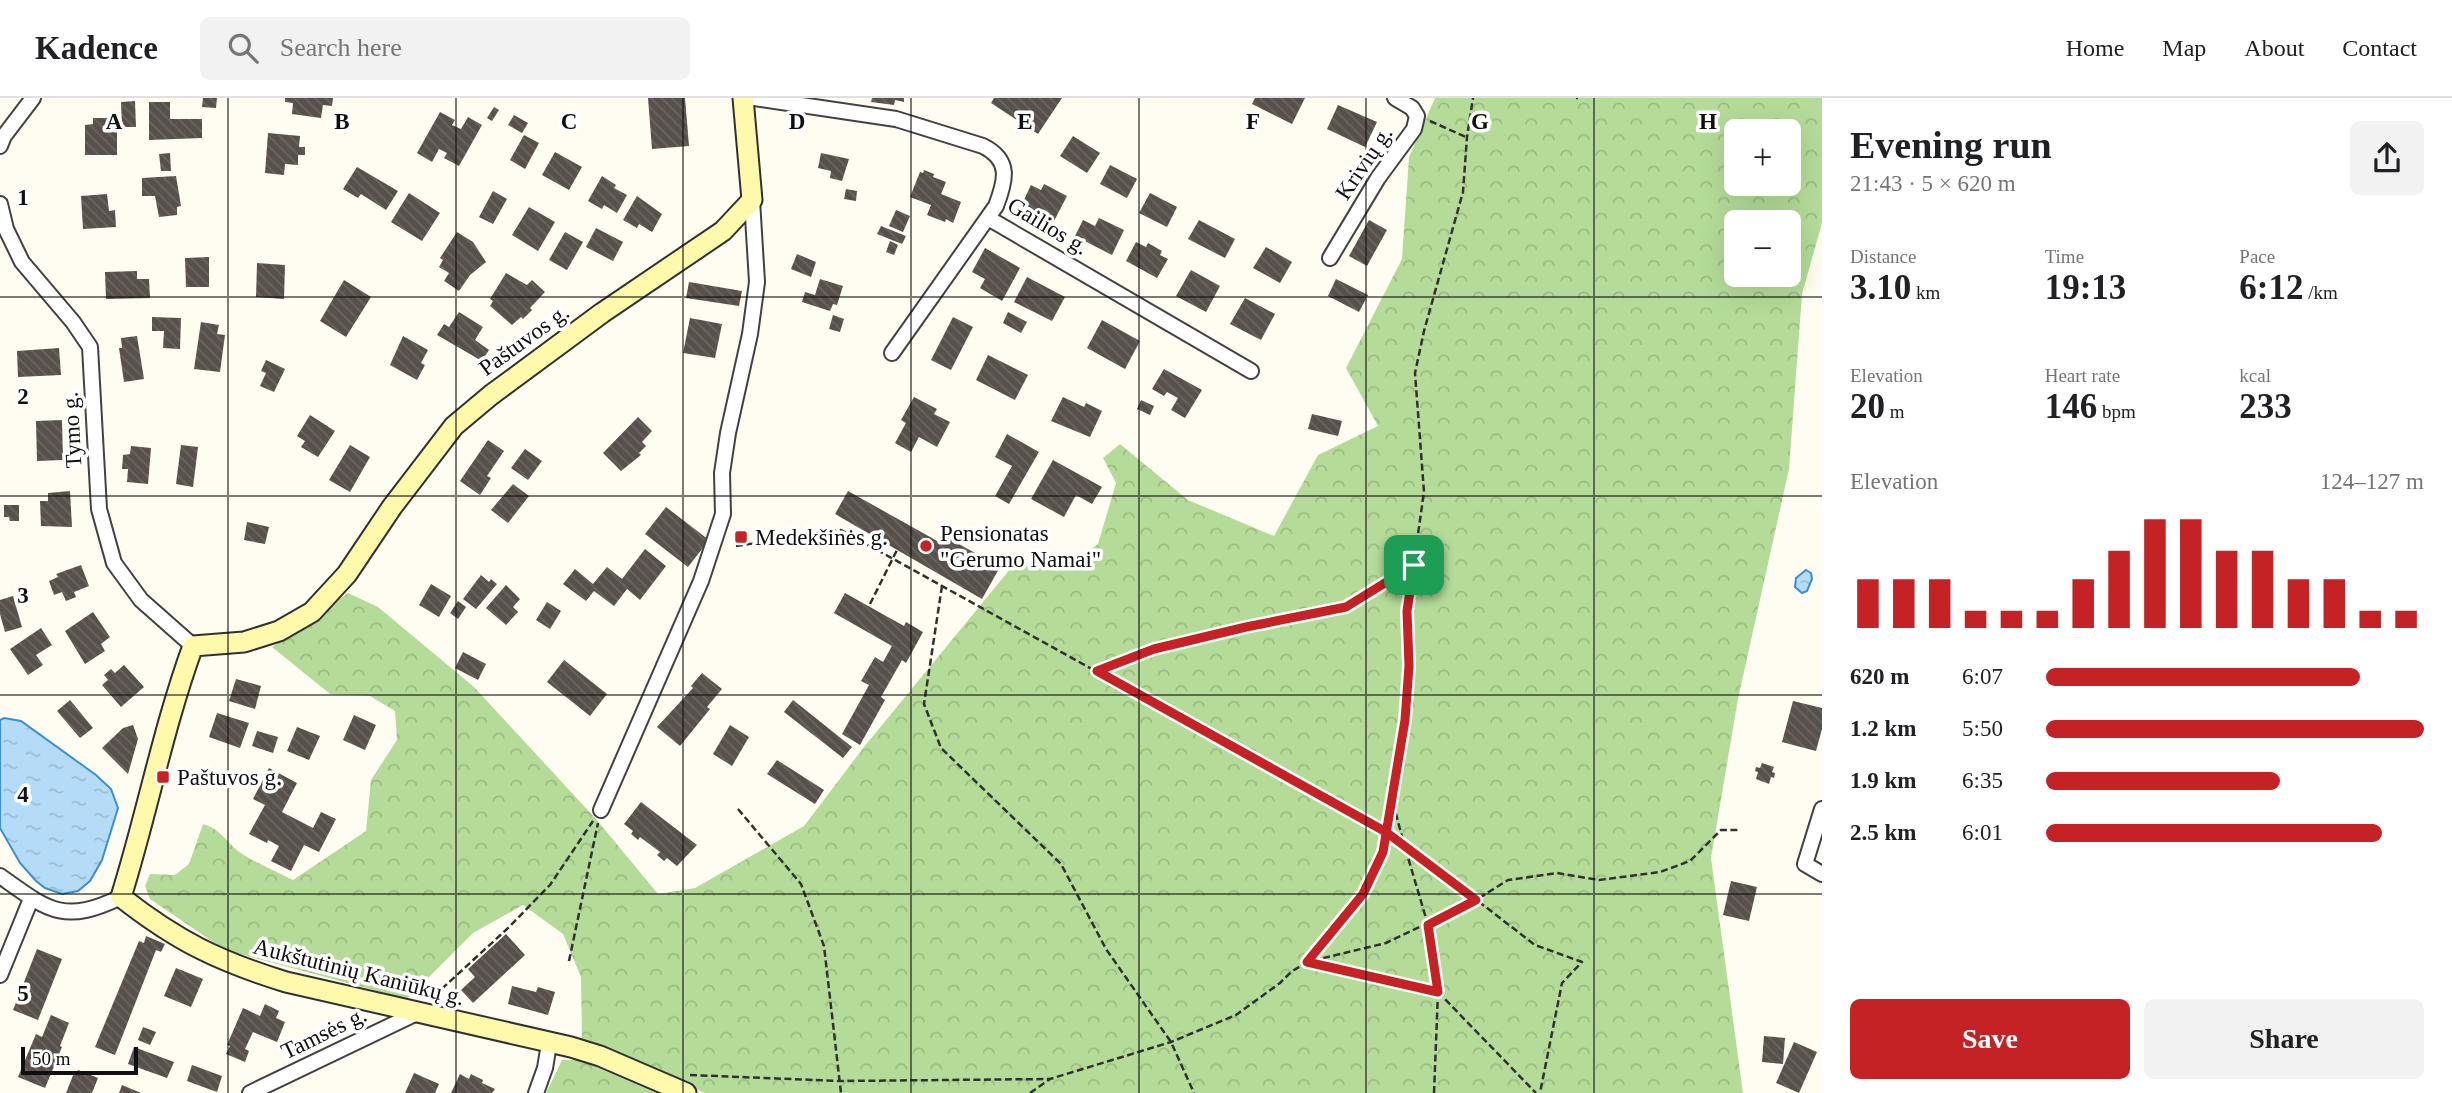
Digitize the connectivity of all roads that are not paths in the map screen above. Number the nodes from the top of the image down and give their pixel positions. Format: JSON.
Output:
{"nodes":[{"id":1,"x":33,"y":98,"type":"edge"},
{"id":2,"x":743,"y":98,"type":"edge"},
{"id":3,"x":754,"y":98,"type":"edge"},
{"id":4,"x":1395,"y":98,"type":"edge"},
{"id":5,"x":0,"y":146,"type":"edge"},
{"id":6,"x":752,"y":200,"type":"junction"},
{"id":7,"x":0,"y":204,"type":"edge"},
{"id":8,"x":988,"y":218,"type":"junction"},
{"id":9,"x":1330,"y":258,"type":"dead end"},
{"id":10,"x":892,"y":353,"type":"dead end"},
{"id":11,"x":1251,"y":371,"type":"dead end"},
{"id":12,"x":193,"y":646,"type":"junction"},
{"id":13,"x":601,"y":810,"type":"road end"},
{"id":14,"x":1822,"y":810,"type":"edge"},
{"id":15,"x":1822,"y":874,"type":"edge"},
{"id":16,"x":0,"y":876,"type":"edge"},
{"id":17,"x":121,"y":897,"type":"junction"},
{"id":18,"x":32,"y":899,"type":"junction"},
{"id":19,"x":0,"y":975,"type":"edge"},
{"id":20,"x":417,"y":1013,"type":"junction"},
{"id":21,"x":549,"y":1044,"type":"junction"},
{"id":22,"x":683,"y":1084,"type":"edge"},
{"id":23,"x":250,"y":1093,"type":"edge"},
{"id":24,"x":536,"y":1093,"type":"edge"}],
"edges":[{"from":1,"to":5,"type":"street"},
{"from":2,"to":6,"type":"street"},
{"from":3,"to":8,"type":"street","name":"Gailios g."},
{"from":4,"to":9,"type":"street","name":"Krivių g."},
{"from":6,"to":12,"type":"street","name":"Paštuvos g."},
{"from":6,"to":13,"type":"street"},
{"from":7,"to":12,"type":"street","name":"Tymo g."},
{"from":8,"to":10,"type":"street"},
{"from":8,"to":11,"type":"street","name":"Gailios g."},
{"from":12,"to":17,"type":"street"},
{"from":14,"to":15,"type":"street"},
{"from":16,"to":18,"type":"street"},
{"from":17,"to":18,"type":"street"},
{"from":17,"to":20,"type":"street","name":"Aukštutinių Kaniūkų g."},
{"from":18,"to":19,"type":"street"},
{"from":20,"to":21,"type":"street","name":"Aukštutinių Kaniūkų g."},
{"from":20,"to":23,"type":"street","name":"Tamsės g."},
{"from":21,"to":22,"type":"street","name":"Aukštutinių Kaniūkų g."},
{"from":21,"to":24,"type":"street"}]}
